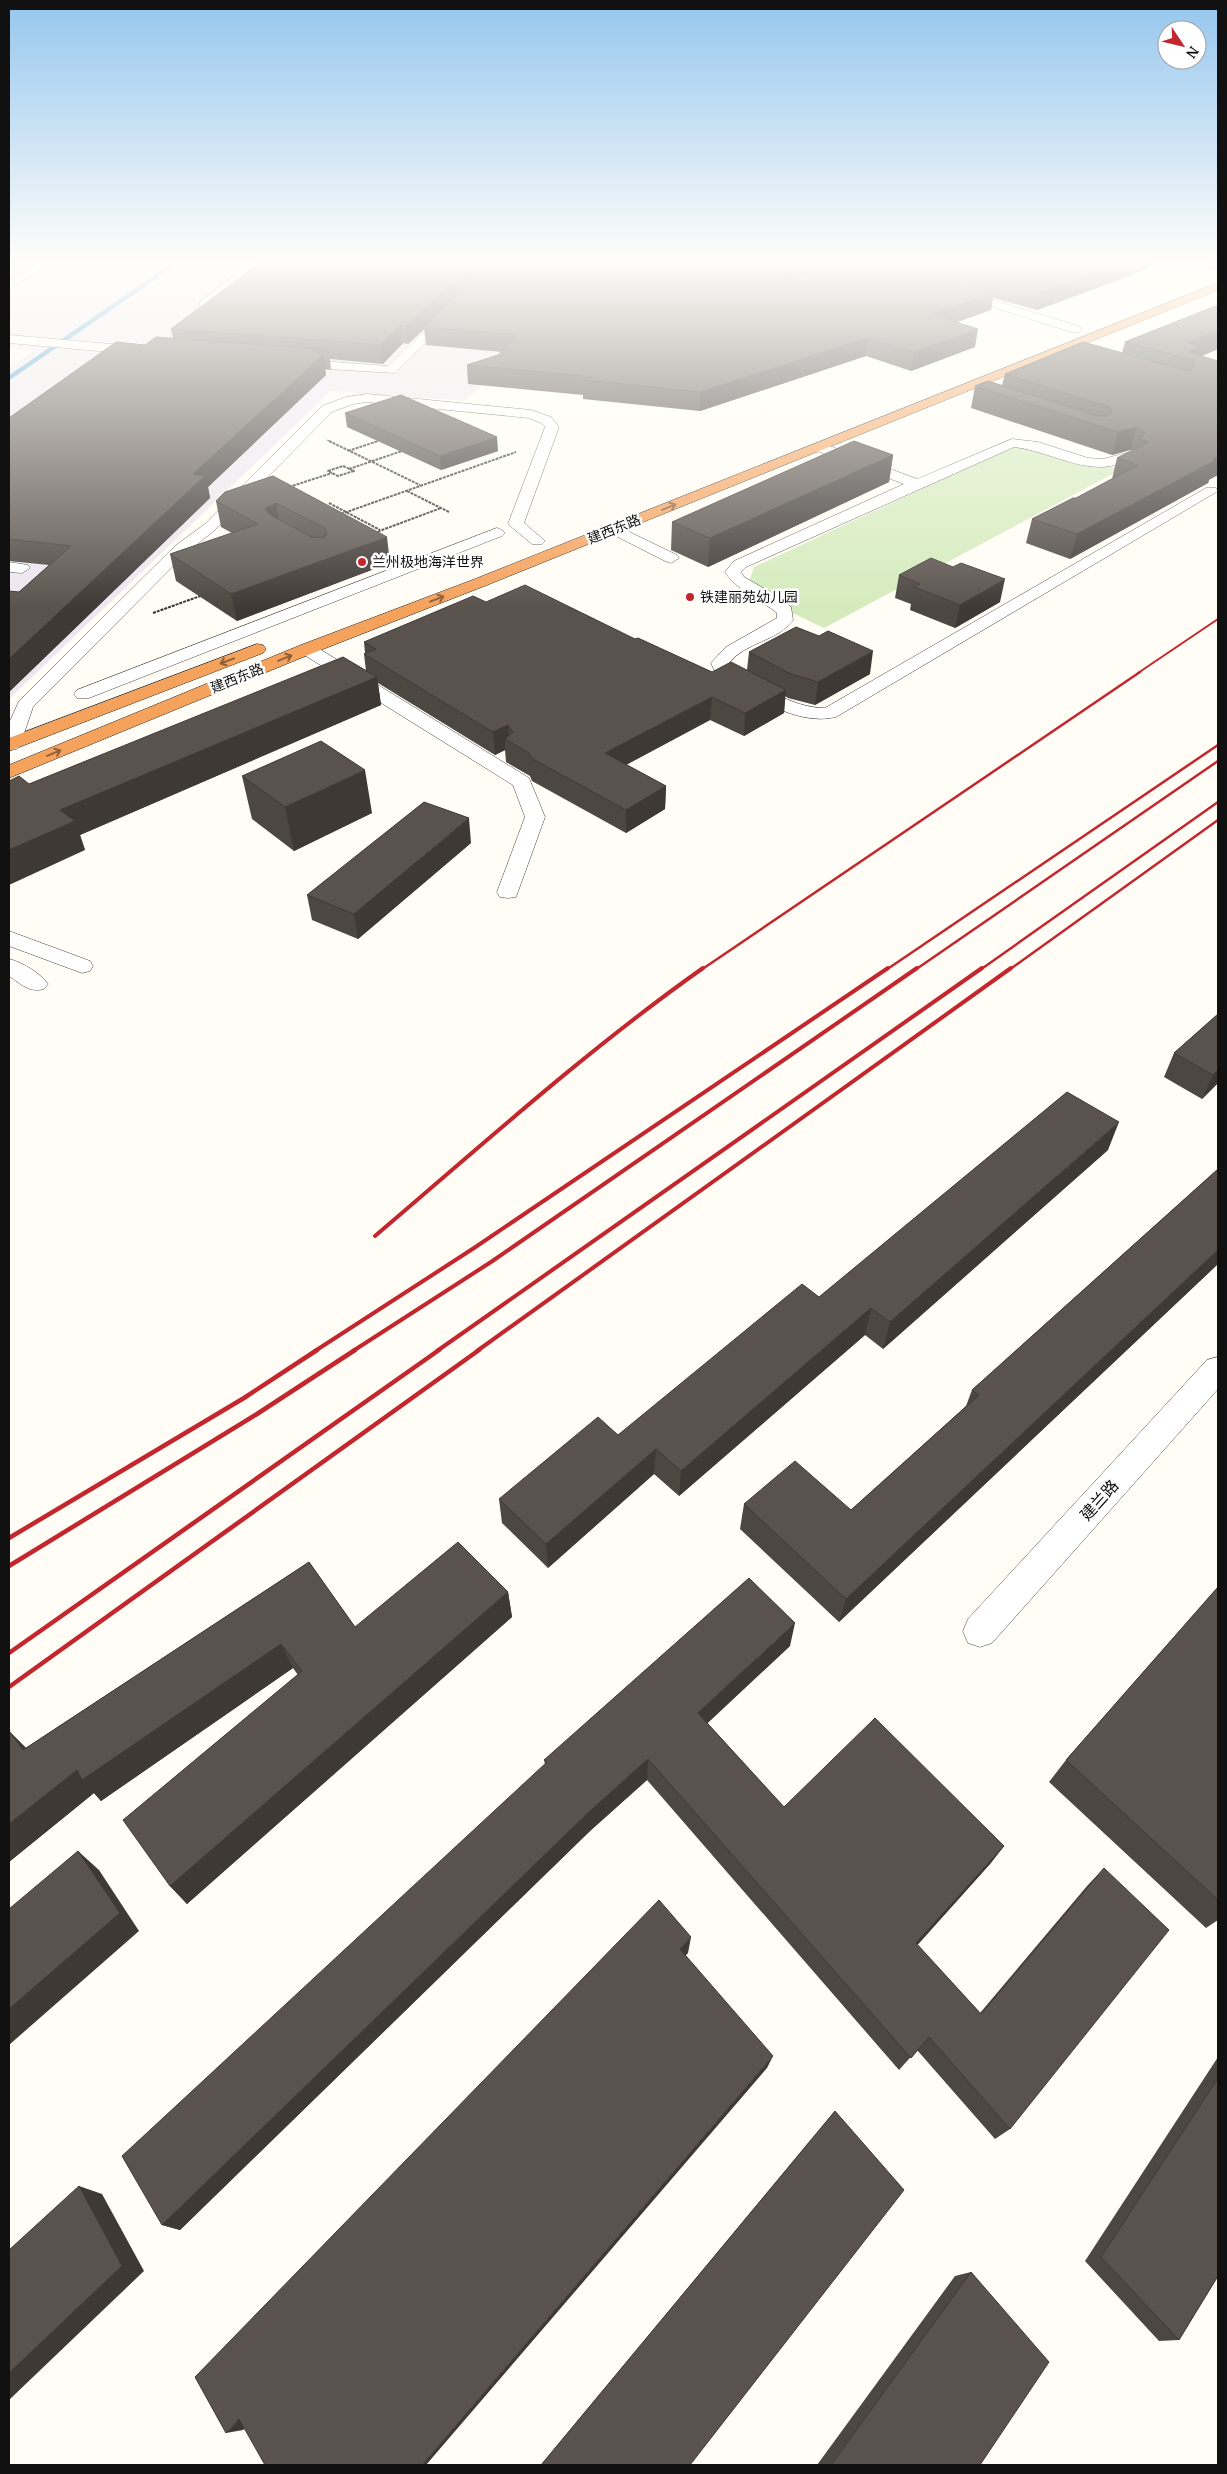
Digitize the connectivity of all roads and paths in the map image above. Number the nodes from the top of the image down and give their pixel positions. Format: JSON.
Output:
{"nodes":[{"id":1,"x":991,"y":377,"type":"edge"},
{"id":2,"x":962,"y":389,"type":"junction"},
{"id":3,"x":980,"y":395,"type":"edge"},
{"id":4,"x":305,"y":430,"type":"junction"},
{"id":5,"x":385,"y":439,"type":"edge"},
{"id":6,"x":819,"y":447,"type":"junction"},
{"id":7,"x":406,"y":449,"type":"edge"},
{"id":8,"x":523,"y":450,"type":"dead end"},
{"id":9,"x":348,"y":451,"type":"junction"},
{"id":10,"x":1130,"y":456,"type":"edge"},
{"id":11,"x":370,"y":462,"type":"junction"},
{"id":12,"x":349,"y":469,"type":"junction"},
{"id":13,"x":917,"y":484,"type":"junction"},
{"id":14,"x":421,"y":486,"type":"junction"},
{"id":15,"x":406,"y":491,"type":"junction"},
{"id":16,"x":1211,"y":491,"type":"dead end"},
{"id":17,"x":329,"y":503,"type":"dead end"},
{"id":18,"x":441,"y":508,"type":"junction"},
{"id":19,"x":346,"y":512,"type":"junction"},
{"id":20,"x":449,"y":512,"type":"dead end"},
{"id":21,"x":336,"y":515,"type":"edge"},
{"id":22,"x":613,"y":529,"type":"junction"},
{"id":23,"x":381,"y":530,"type":"junction"},
{"id":24,"x":372,"y":533,"type":"edge"},
{"id":25,"x":497,"y":533,"type":"dead end"},
{"id":26,"x":542,"y":539,"type":"joint"},
{"id":27,"x":520,"y":548,"type":"dead end"},
{"id":28,"x":671,"y":558,"type":"dead end"},
{"id":29,"x":361,"y":580,"type":"junction"},
{"id":30,"x":384,"y":593,"type":"dead end"},
{"id":31,"x":206,"y":594,"type":"edge"},
{"id":32,"x":151,"y":614,"type":"dead end"},
{"id":33,"x":271,"y":644,"type":"dead end"},
{"id":34,"x":307,"y":649,"type":"junction"},
{"id":35,"x":83,"y":694,"type":"dead end"},
{"id":36,"x":9,"y":745,"type":"edge"},
{"id":37,"x":9,"y":772,"type":"edge"},
{"id":38,"x":508,"y":892,"type":"dead end"},
{"id":39,"x":9,"y":938,"type":"edge"},
{"id":40,"x":9,"y":966,"type":"edge"},
{"id":41,"x":82,"y":966,"type":"dead end"},
{"id":42,"x":36,"y":984,"type":"dead end"},
{"id":43,"x":1218,"y":1369,"type":"edge"},
{"id":44,"x":980,"y":1631,"type":"dead end"}],
"edges":[{"from":1,"to":2,"type":"highway","name":"建西东路"},
{"from":2,"to":3,"type":"street"},
{"from":2,"to":6,"type":"highway","name":"建西东路"},
{"from":4,"to":9,"type":"path"},
{"from":4,"to":26,"type":"street"},
{"from":4,"to":36,"type":"street"},
{"from":5,"to":9,"type":"path"},
{"from":6,"to":13,"type":"street"},
{"from":22,"to":6,"type":"highway","name":"建西东路","one_way":true},
{"from":7,"to":11,"type":"path"},
{"from":8,"to":14,"type":"path"},
{"from":9,"to":11,"type":"path"},
{"from":10,"to":13,"type":"street"},
{"from":11,"to":12,"type":"path"},
{"from":11,"to":14,"type":"path"},
{"from":12,"to":12,"type":"path"},
{"from":13,"to":16,"type":"street"},
{"from":14,"to":15,"type":"path"},
{"from":15,"to":18,"type":"path"},
{"from":15,"to":19,"type":"path"},
{"from":17,"to":19,"type":"path"},
{"from":18,"to":20,"type":"path"},
{"from":18,"to":23,"type":"path"},
{"from":19,"to":21,"type":"path"},
{"from":19,"to":23,"type":"path"},
{"from":22,"to":28,"type":"street"},
{"from":34,"to":22,"type":"highway","name":"建西东路","one_way":true},
{"from":23,"to":24,"type":"path"},
{"from":25,"to":29,"type":"street"},
{"from":26,"to":27,"type":"highway"},
{"from":29,"to":30,"type":"street"},
{"from":29,"to":35,"type":"street"},
{"from":31,"to":32,"type":"path"},
{"from":33,"to":36,"type":"highway","name":"建西东路","one_way":true},
{"from":37,"to":34,"type":"highway","name":"建西东路","one_way":true},
{"from":34,"to":38,"type":"street"},
{"from":39,"to":41,"type":"street"},
{"from":40,"to":42,"type":"street"},
{"from":43,"to":44,"type":"street","name":"建兰路"}]}
